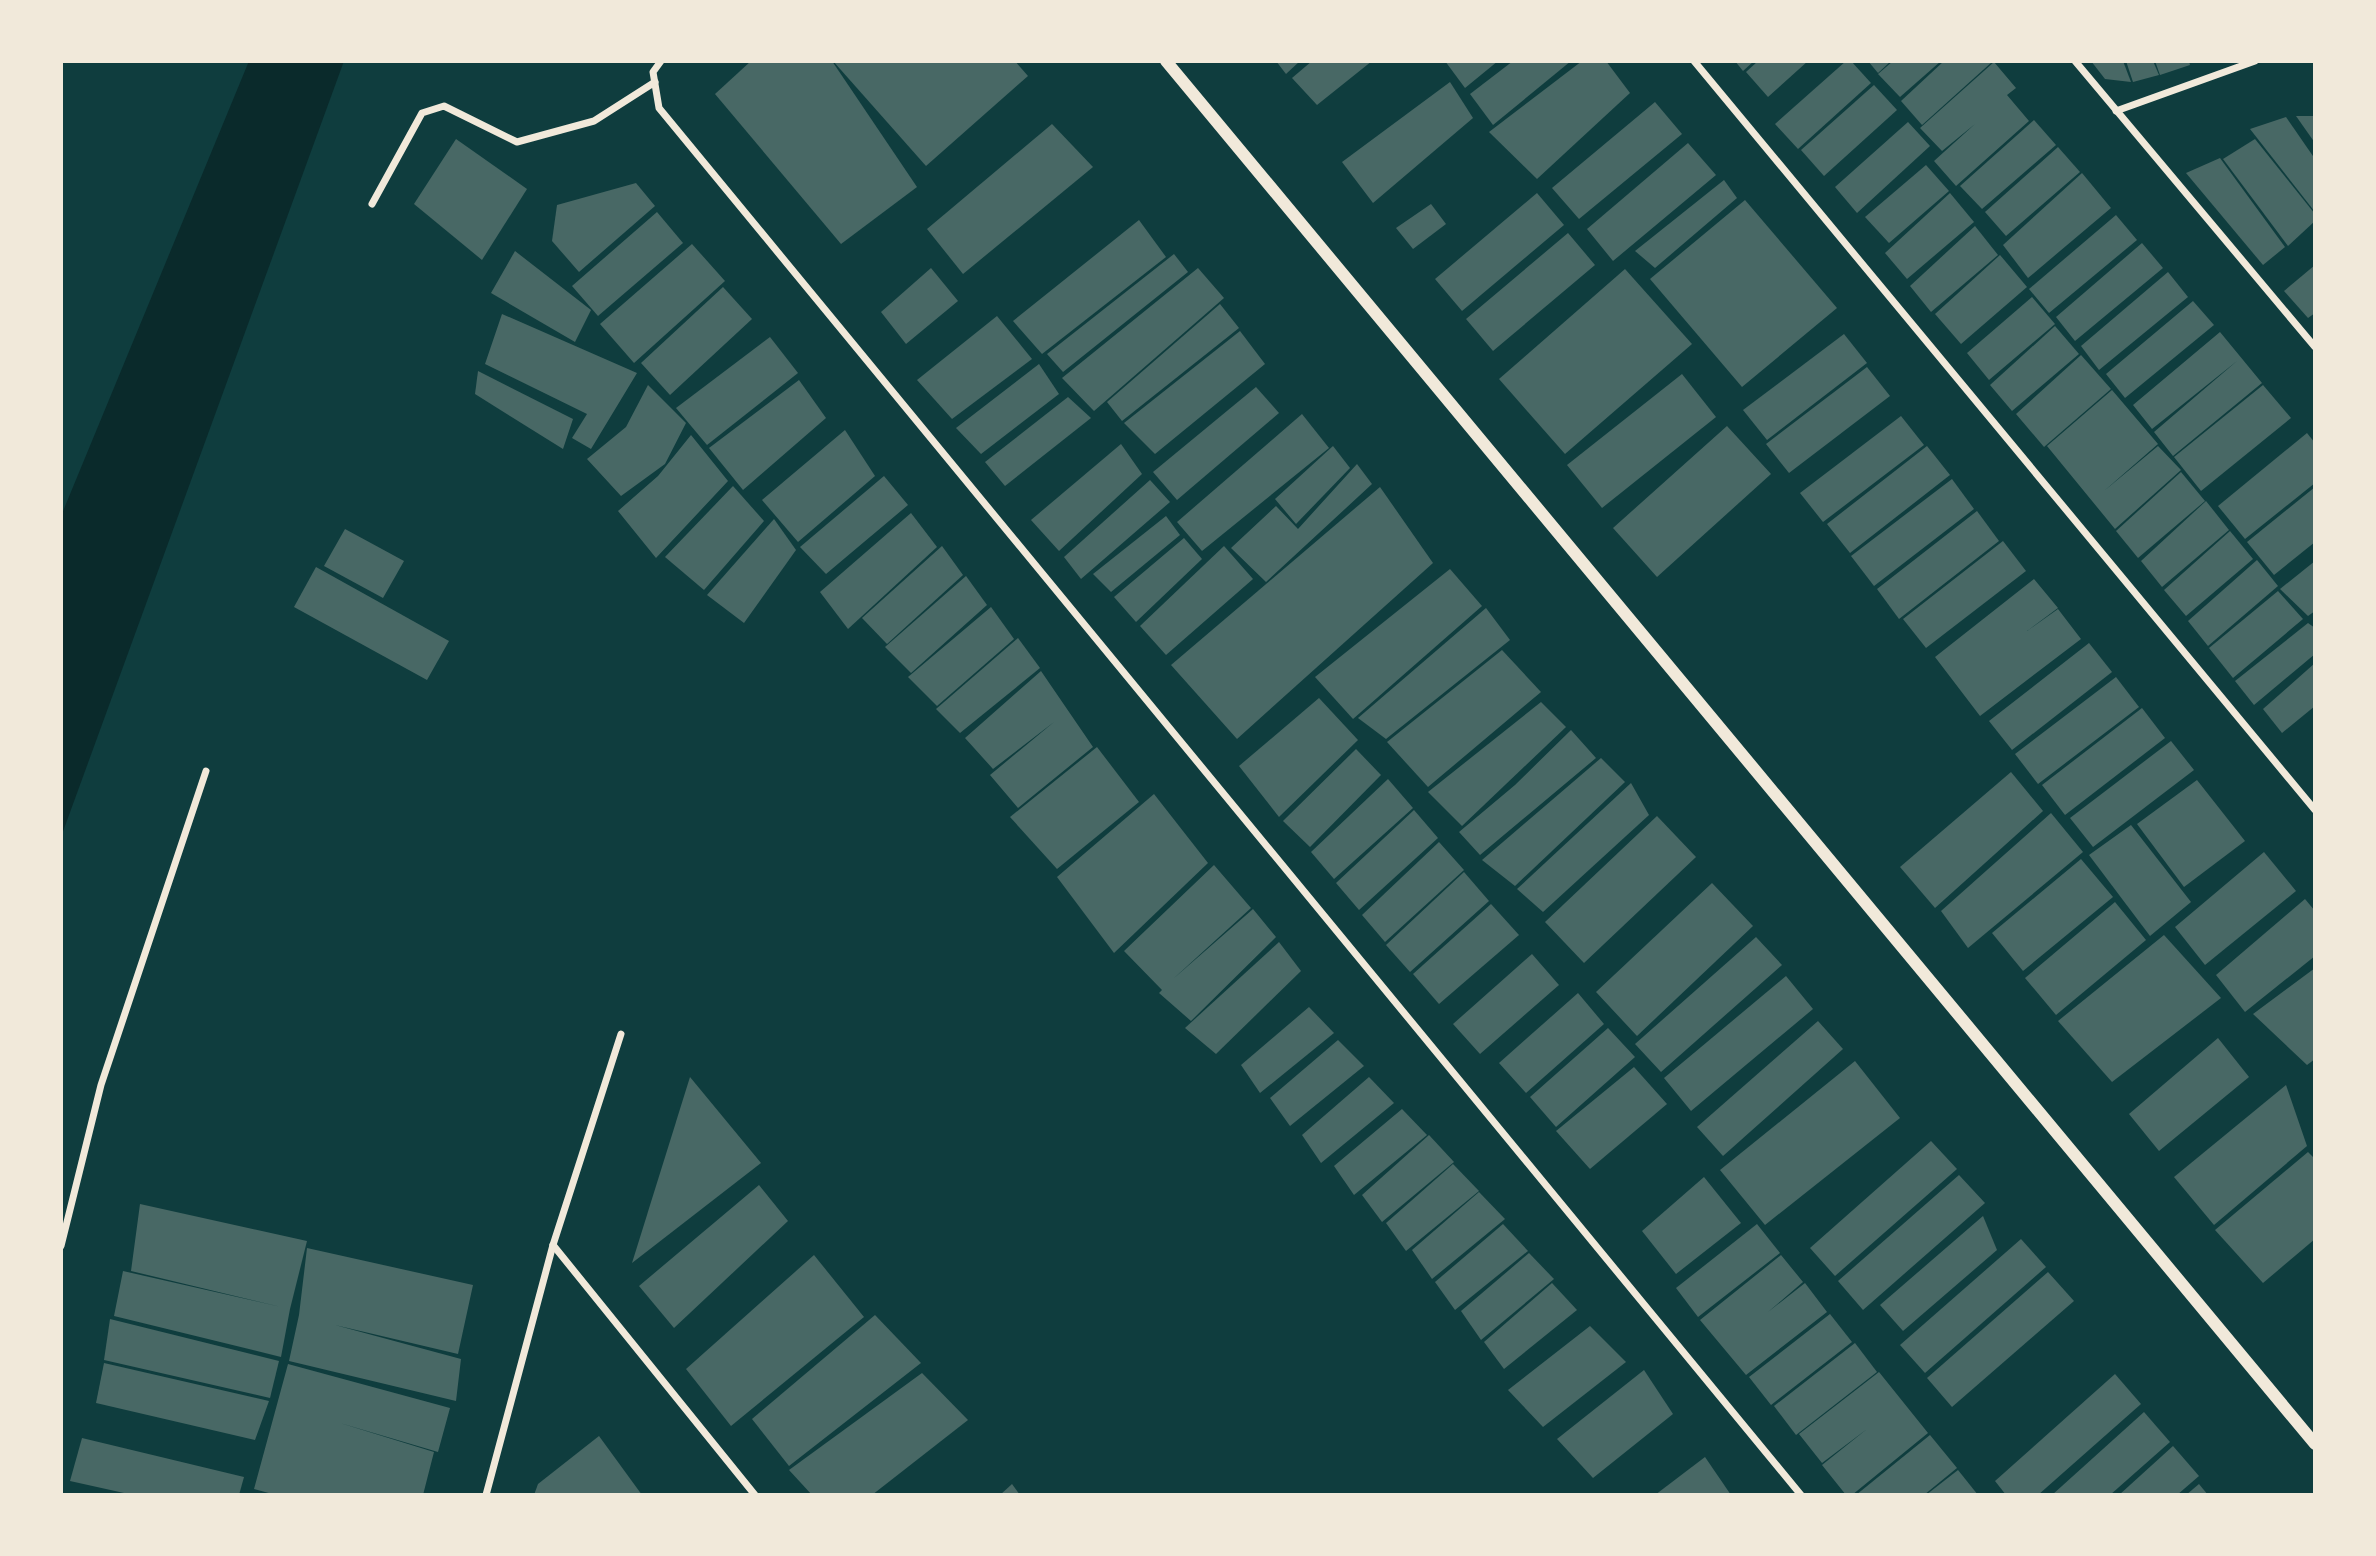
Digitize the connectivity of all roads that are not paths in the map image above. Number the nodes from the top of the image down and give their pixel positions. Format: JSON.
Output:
{"nodes":[{"id":1,"x":661,"y":61,"type":"edge"},
{"id":2,"x":1166,"y":61,"type":"edge"},
{"id":3,"x":1694,"y":61,"type":"edge"},
{"id":4,"x":2075,"y":61,"type":"edge"},
{"id":5,"x":2255,"y":61,"type":"edge"},
{"id":6,"x":655,"y":82,"type":"junction"},
{"id":7,"x":2116,"y":111,"type":"junction"},
{"id":8,"x":372,"y":204,"type":"dead end"},
{"id":9,"x":2315,"y":347,"type":"edge"},
{"id":10,"x":206,"y":771,"type":"dead end"},
{"id":11,"x":2315,"y":810,"type":"edge"},
{"id":12,"x":621,"y":1034,"type":"dead end"},
{"id":13,"x":553,"y":1245,"type":"junction"},
{"id":14,"x":61,"y":1246,"type":"edge"},
{"id":15,"x":2315,"y":1444,"type":"edge"},
{"id":16,"x":486,"y":1495,"type":"edge"},
{"id":17,"x":755,"y":1495,"type":"edge"},
{"id":18,"x":1801,"y":1495,"type":"edge"}],
"edges":[{"from":1,"to":6,"type":"street"},
{"from":2,"to":15,"type":"street"},
{"from":3,"to":11,"type":"street"},
{"from":4,"to":7,"type":"street"},
{"from":5,"to":7,"type":"street"},
{"from":6,"to":8,"type":"street"},
{"from":6,"to":18,"type":"street"},
{"from":7,"to":9,"type":"street"},
{"from":10,"to":14,"type":"street"},
{"from":12,"to":13,"type":"street"},
{"from":13,"to":16,"type":"street"},
{"from":13,"to":17,"type":"street"}]}
